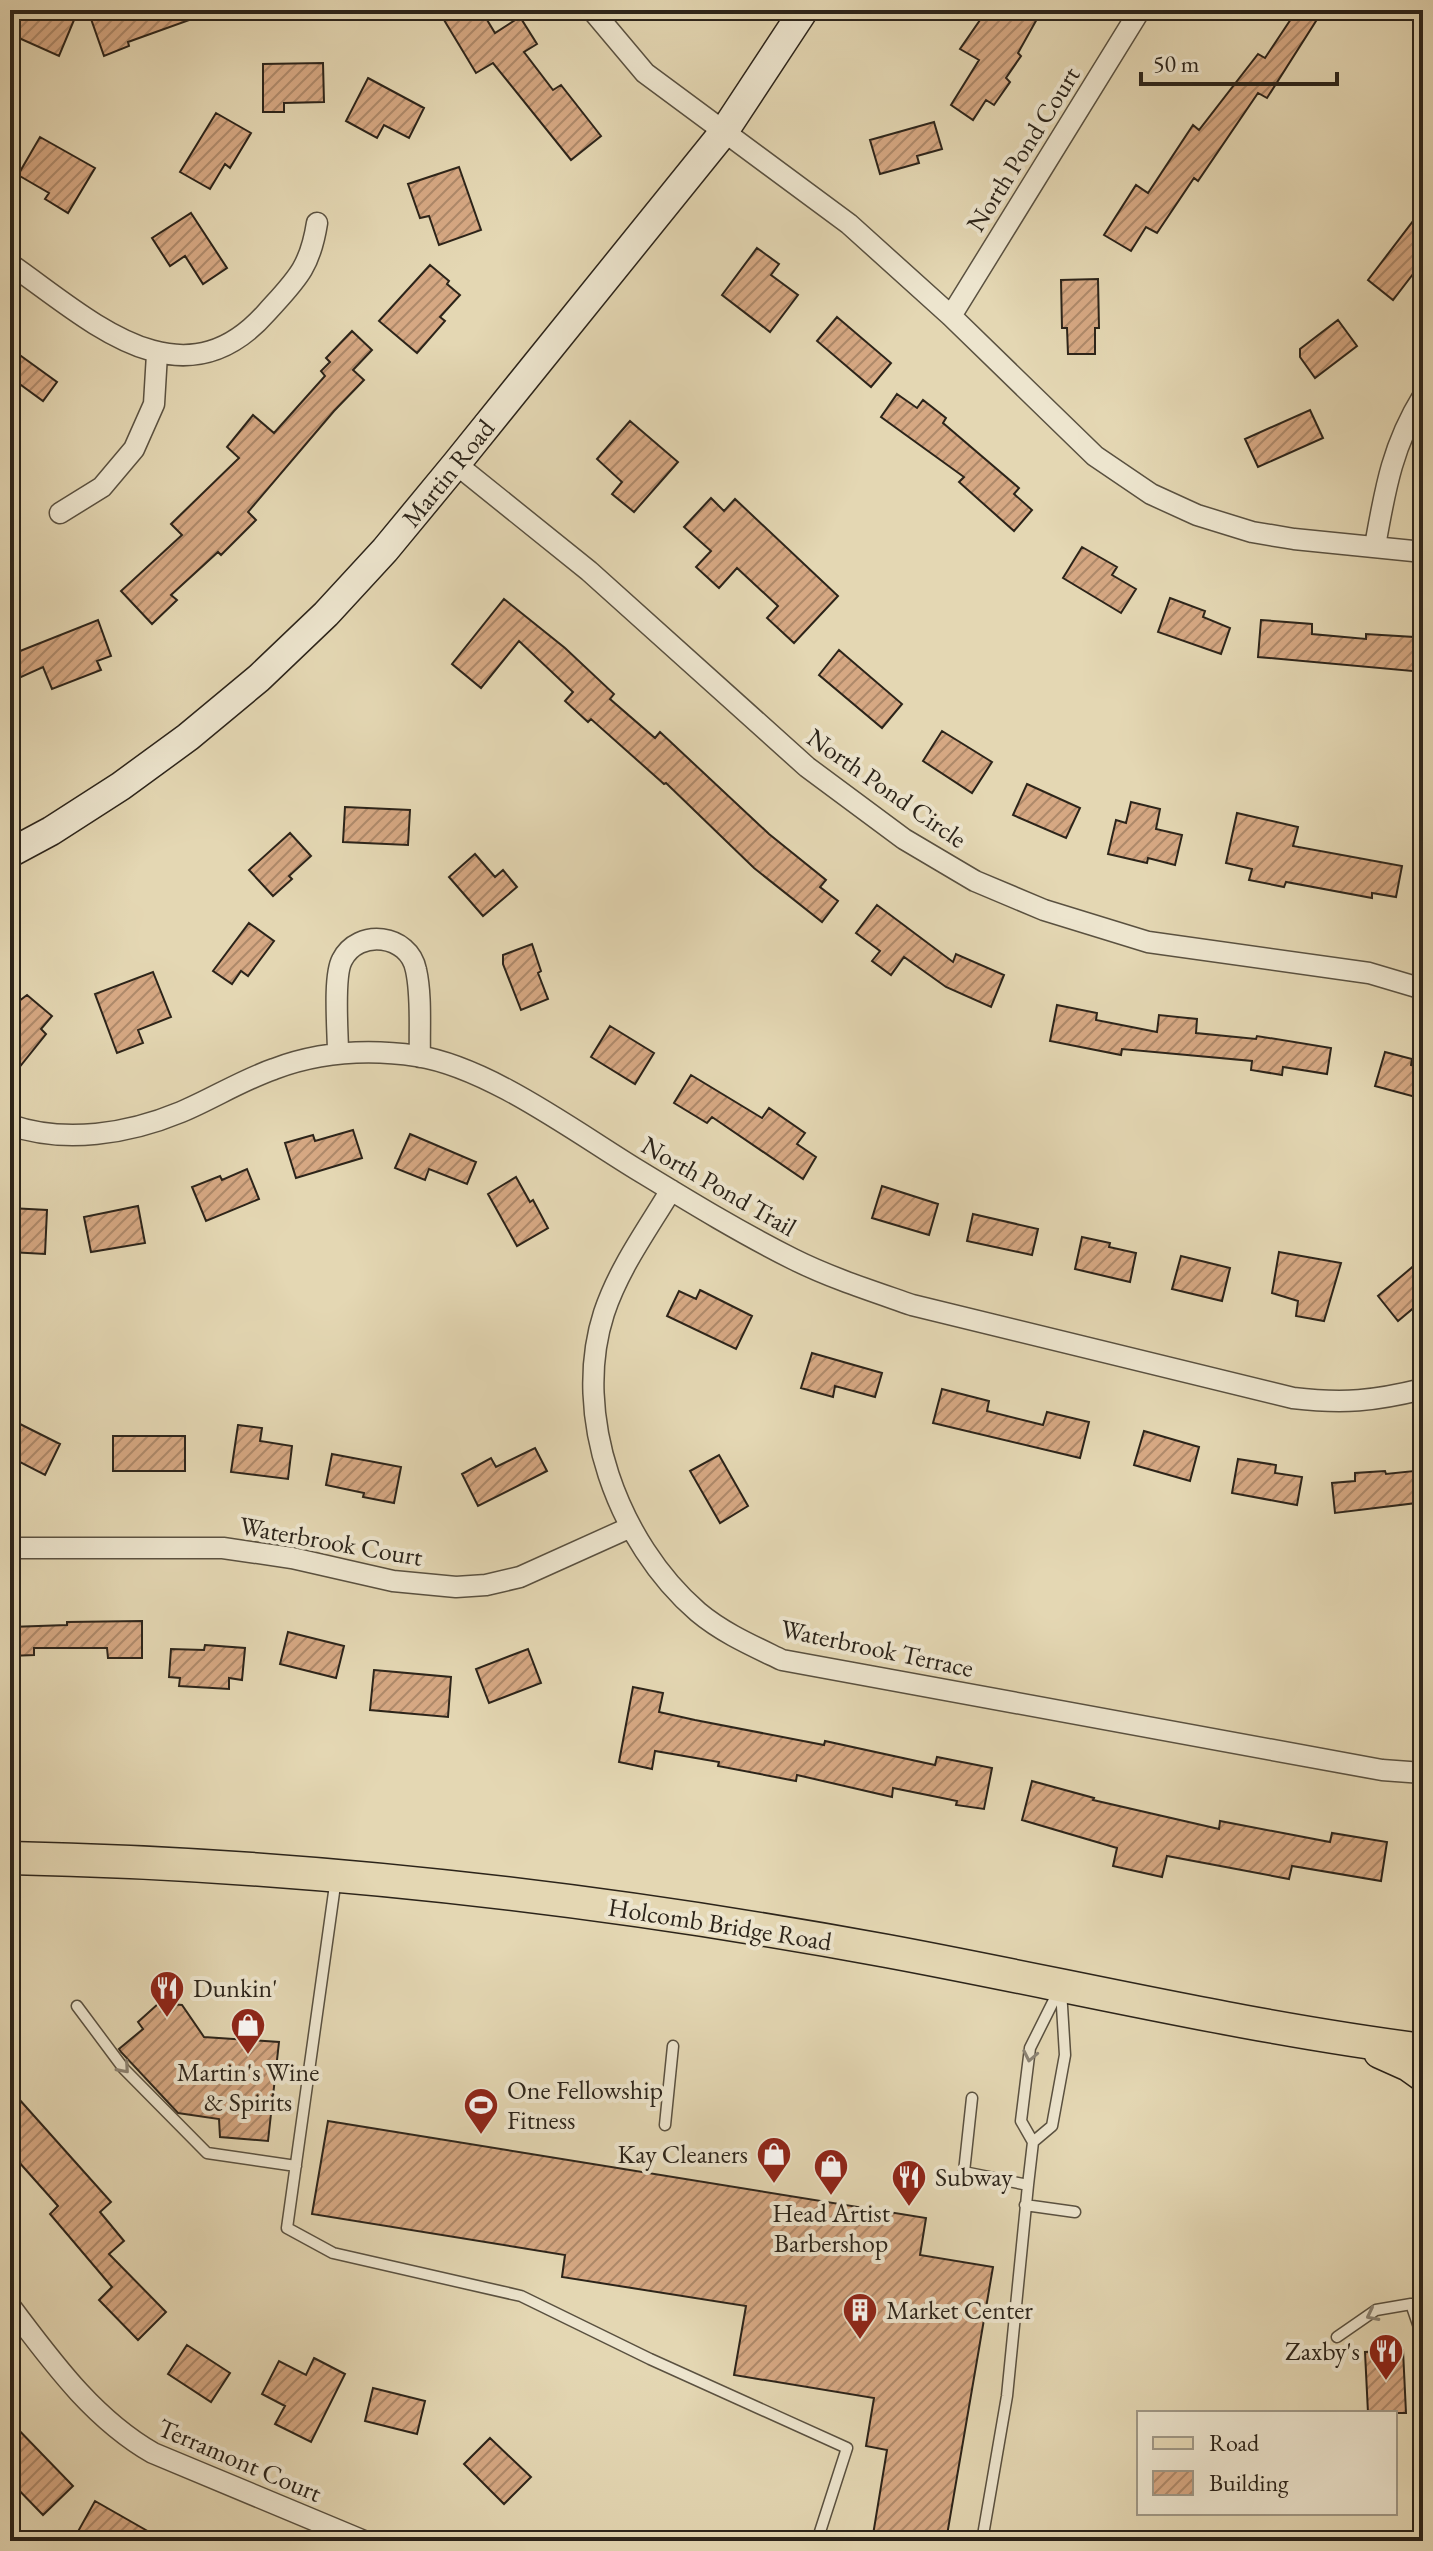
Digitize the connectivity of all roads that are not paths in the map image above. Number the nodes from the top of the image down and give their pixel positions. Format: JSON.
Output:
{"nodes":[{"id":1,"x":592,"y":10,"type":"edge"},
{"id":2,"x":804,"y":10,"type":"edge"},
{"id":3,"x":1140,"y":10,"type":"edge"},
{"id":4,"x":723,"y":133,"type":"junction"},
{"id":5,"x":317,"y":223,"type":"dead end"},
{"id":6,"x":10,"y":264,"type":"edge"},
{"id":7,"x":951,"y":316,"type":"junction"},
{"id":8,"x":157,"y":354,"type":"junction"},
{"id":9,"x":1423,"y":396,"type":"edge"},
{"id":10,"x":456,"y":464,"type":"junction"},
{"id":11,"x":60,"y":513,"type":"dead end"},
{"id":12,"x":1375,"y":546,"type":"junction"},
{"id":13,"x":1423,"y":552,"type":"edge"},
{"id":14,"x":10,"y":853,"type":"edge"},
{"id":15,"x":1423,"y":989,"type":"edge"},
{"id":16,"x":338,"y":1053,"type":"junction"},
{"id":17,"x":420,"y":1057,"type":"junction"},
{"id":18,"x":10,"y":1125,"type":"edge"},
{"id":19,"x":671,"y":1190,"type":"junction"},
{"id":20,"x":1423,"y":1389,"type":"edge"},
{"id":21,"x":631,"y":1527,"type":"junction"},
{"id":22,"x":10,"y":1548,"type":"edge"},
{"id":23,"x":1423,"y":1773,"type":"edge"},
{"id":24,"x":10,"y":1858,"type":"edge"},
{"id":25,"x":336,"y":1876,"type":"junction"},
{"id":26,"x":1061,"y":1985,"type":"junction"},
{"id":27,"x":77,"y":2006,"type":"dead end"},
{"id":28,"x":1351,"y":2040,"type":"junction"},
{"id":29,"x":673,"y":2046,"type":"dead end"},
{"id":30,"x":1423,"y":2050,"type":"edge"},
{"id":31,"x":1423,"y":2075,"type":"edge"},
{"id":32,"x":972,"y":2098,"type":"dead end"},
{"id":33,"x":665,"y":2125,"type":"dead end"},
{"id":34,"x":1033,"y":2142,"type":"junction"},
{"id":35,"x":296,"y":2166,"type":"junction"},
{"id":36,"x":1028,"y":2185,"type":"junction"},
{"id":37,"x":1025,"y":2205,"type":"junction"},
{"id":38,"x":1075,"y":2212,"type":"dead end"},
{"id":39,"x":10,"y":2306,"type":"edge"},
{"id":40,"x":1337,"y":2337,"type":"dead end"},
{"id":41,"x":1423,"y":2339,"type":"edge"},
{"id":42,"x":364,"y":2541,"type":"edge"},
{"id":43,"x":817,"y":2541,"type":"edge"},
{"id":44,"x":982,"y":2541,"type":"edge"}],
"edges":[{"from":1,"to":4,"type":"street"},
{"from":2,"to":4,"type":"street","name":"Martin Road"},
{"from":3,"to":7,"type":"street","name":"North Pond Court"},
{"from":4,"to":7,"type":"street"},
{"from":4,"to":10,"type":"street","name":"Martin Road"},
{"from":5,"to":8,"type":"street"},
{"from":6,"to":8,"type":"street"},
{"from":7,"to":12,"type":"street"},
{"from":8,"to":11,"type":"street"},
{"from":9,"to":12,"type":"street"},
{"from":10,"to":14,"type":"street","name":"Martin Road"},
{"from":10,"to":15,"type":"street","name":"North Pond Circle"},
{"from":12,"to":13,"type":"street"},
{"from":16,"to":17,"type":"street","name":"North Pond Trail"},
{"from":16,"to":17,"type":"street"},
{"from":16,"to":18,"type":"street","name":"North Pond Trail"},
{"from":17,"to":19,"type":"street","name":"North Pond Trail"},
{"from":19,"to":20,"type":"street","name":"North Pond Trail"},
{"from":19,"to":21,"type":"street","name":"Waterbrook Terrace"},
{"from":21,"to":22,"type":"street","name":"Waterbrook Court"},
{"from":21,"to":23,"type":"street","name":"Waterbrook Terrace"},
{"from":24,"to":25,"type":"main road","name":"Holcomb Bridge Road"},
{"from":25,"to":26,"type":"main road","name":"Holcomb Bridge Road"},
{"from":25,"to":35,"type":"lane"},
{"from":26,"to":28,"type":"main road","name":"Holcomb Bridge Road"},
{"from":26,"to":34,"type":"lane"},
{"from":26,"to":34,"type":"lane","one_way":true},
{"from":27,"to":35,"type":"lane","one_way":true},
{"from":28,"to":30,"type":"main road","name":"Holcomb Bridge Road"},
{"from":28,"to":31,"type":"main road"},
{"from":29,"to":33,"type":"lane"},
{"from":32,"to":36,"type":"lane"},
{"from":34,"to":36,"type":"lane"},
{"from":35,"to":43,"type":"lane"},
{"from":36,"to":37,"type":"lane"},
{"from":37,"to":38,"type":"lane"},
{"from":37,"to":44,"type":"lane"},
{"from":39,"to":42,"type":"street","name":"Terramont Court"},
{"from":41,"to":40,"type":"lane","one_way":true}]}
